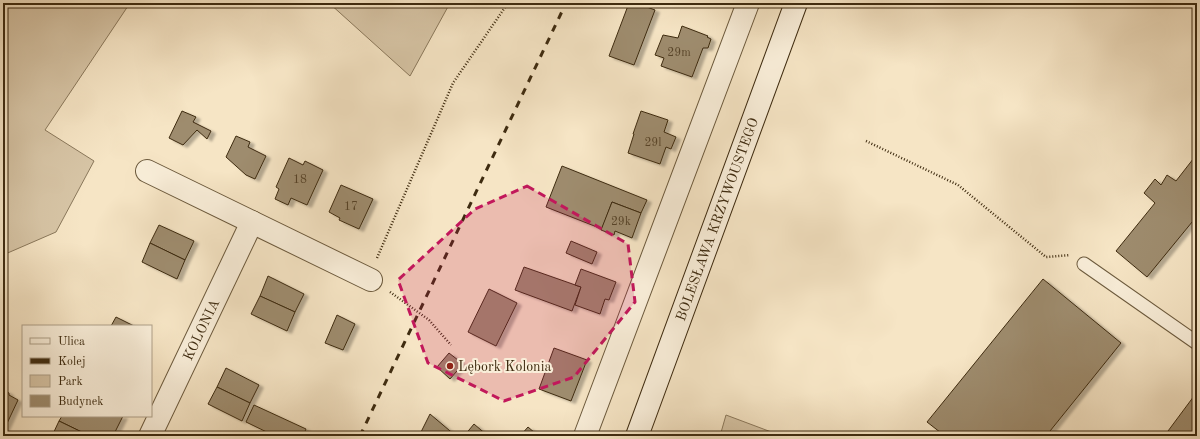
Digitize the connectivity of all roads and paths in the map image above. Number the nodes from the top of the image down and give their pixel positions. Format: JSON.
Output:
{"nodes":[{"id":1,"x":508,"y":3,"type":"edge"},
{"id":2,"x":748,"y":3,"type":"edge"},
{"id":3,"x":796,"y":3,"type":"edge"},
{"id":4,"x":866,"y":141,"type":"dead end"},
{"id":5,"x":147,"y":171,"type":"dead end"},
{"id":6,"x":252,"y":222,"type":"junction"},
{"id":7,"x":1084,"y":264,"type":"joint"},
{"id":8,"x":371,"y":280,"type":"junction"},
{"id":9,"x":1197,"y":343,"type":"edge"},
{"id":10,"x":451,"y":345,"type":"dead end"},
{"id":11,"x":150,"y":436,"type":"edge"},
{"id":12,"x":585,"y":436,"type":"edge"},
{"id":13,"x":637,"y":436,"type":"edge"}],
"edges":[{"from":1,"to":8,"type":"path"},
{"from":2,"to":12,"type":"street"},
{"from":3,"to":13,"type":"street","name":"BOLESŁAWA KRZYWOUSTEGO"},
{"from":4,"to":7,"type":"path"},
{"from":5,"to":6,"type":"street"},
{"from":6,"to":8,"type":"street"},
{"from":6,"to":11,"type":"street","name":"KOLONIA"},
{"from":7,"to":9,"type":"lane"},
{"from":8,"to":10,"type":"path"}]}
